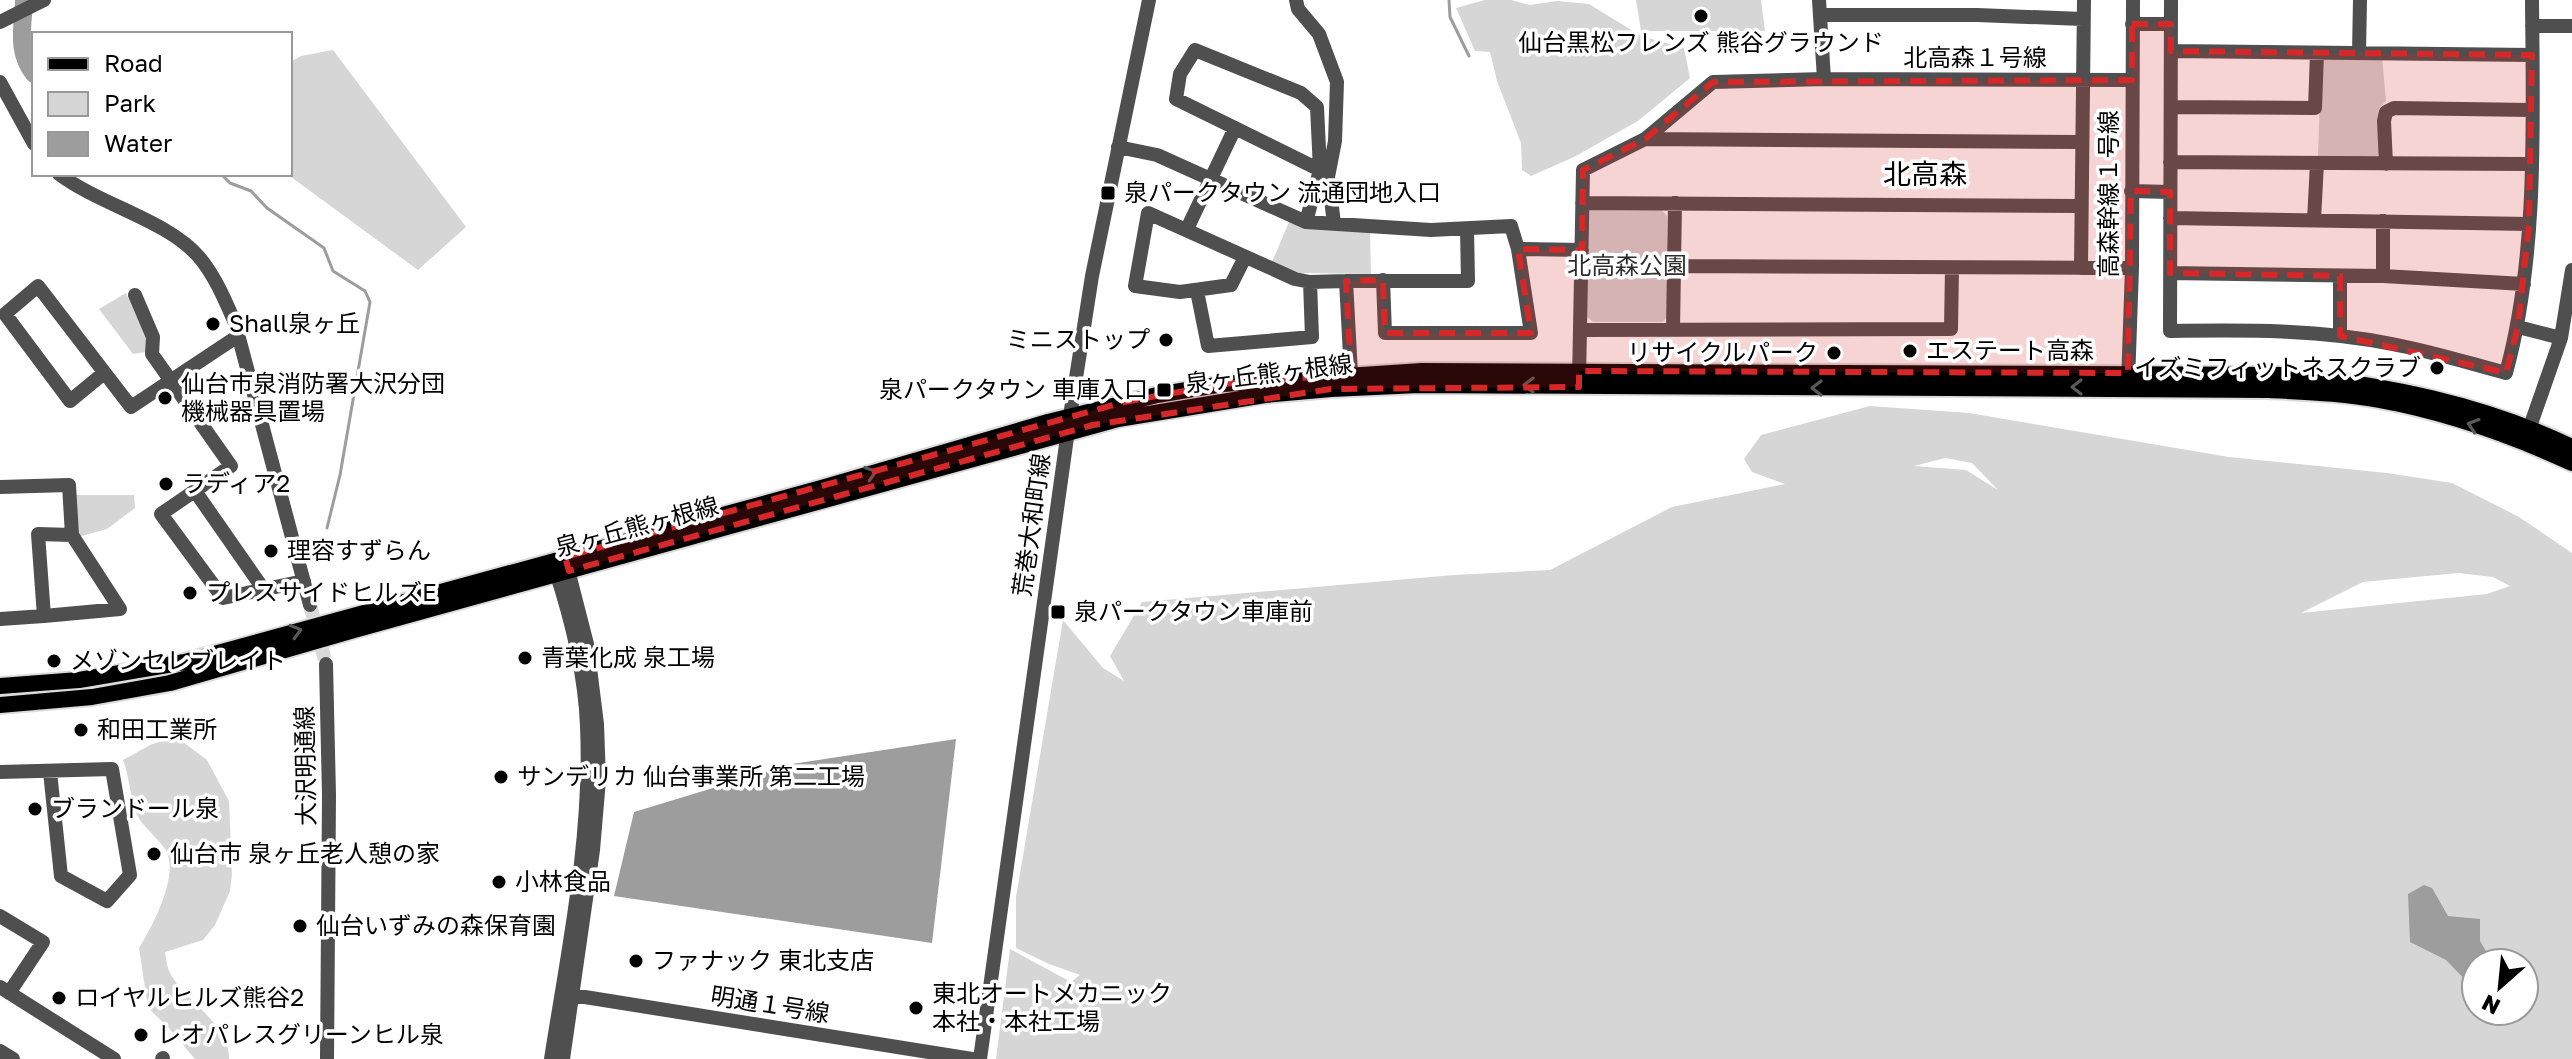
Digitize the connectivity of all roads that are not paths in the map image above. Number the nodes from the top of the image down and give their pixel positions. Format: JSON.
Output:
{"nodes":[{"id":1,"x":44,"y":0,"type":"edge"},
{"id":2,"x":1149,"y":0,"type":"edge"},
{"id":3,"x":1296,"y":0,"type":"edge"},
{"id":4,"x":2084,"y":0,"type":"edge"},
{"id":5,"x":2133,"y":0,"type":"edge"},
{"id":6,"x":2171,"y":0,"type":"edge"},
{"id":7,"x":2360,"y":0,"type":"edge"},
{"id":8,"x":2532,"y":0,"type":"edge"},
{"id":9,"x":1820,"y":8,"type":"edge"},
{"id":10,"x":2083,"y":19,"type":"junction"},
{"id":11,"x":5,"y":21,"type":"edge"},
{"id":12,"x":2132,"y":24,"type":"junction"},
{"id":13,"x":2171,"y":24,"type":"junction"},
{"id":14,"x":2532,"y":26,"type":"junction"},
{"id":15,"x":2572,"y":26,"type":"edge"},
{"id":16,"x":2171,"y":51,"type":"junction"},
{"id":17,"x":2317,"y":53,"type":"junction"},
{"id":18,"x":2359,"y":53,"type":"junction"},
{"id":19,"x":2532,"y":55,"type":"junction"},
{"id":20,"x":1824,"y":79,"type":"junction"},
{"id":21,"x":2083,"y":80,"type":"junction"},
{"id":22,"x":2132,"y":80,"type":"junction"},
{"id":23,"x":0,"y":82,"type":"edge"},
{"id":24,"x":2171,"y":107,"type":"junction"},
{"id":25,"x":2531,"y":110,"type":"junction"},
{"id":26,"x":1235,"y":128,"type":"junction"},
{"id":27,"x":1645,"y":139,"type":"junction"},
{"id":28,"x":32,"y":140,"type":"edge"},
{"id":29,"x":2082,"y":142,"type":"junction"},
{"id":30,"x":1118,"y":147,"type":"junction"},
{"id":31,"x":2170,"y":162,"type":"junction"},
{"id":32,"x":2317,"y":163,"type":"junction"},
{"id":33,"x":2386,"y":164,"type":"junction"},
{"id":34,"x":2531,"y":164,"type":"junction"},
{"id":35,"x":1320,"y":170,"type":"junction"},
{"id":36,"x":62,"y":176,"type":"edge"},
{"id":37,"x":1211,"y":178,"type":"junction"},
{"id":38,"x":2131,"y":191,"type":"junction"},
{"id":39,"x":2170,"y":192,"type":"junction"},
{"id":40,"x":1582,"y":203,"type":"junction"},
{"id":41,"x":1675,"y":203,"type":"junction"},
{"id":42,"x":2081,"y":206,"type":"junction"},
{"id":43,"x":2170,"y":218,"type":"junction"},
{"id":44,"x":2314,"y":220,"type":"junction"},
{"id":45,"x":2383,"y":221,"type":"junction"},
{"id":46,"x":1306,"y":222,"type":"junction"},
{"id":47,"x":1334,"y":223,"type":"junction"},
{"id":48,"x":2529,"y":224,"type":"junction"},
{"id":49,"x":1187,"y":229,"type":"junction"},
{"id":50,"x":1467,"y":229,"type":"junction"},
{"id":51,"x":1518,"y":249,"type":"junction"},
{"id":52,"x":1582,"y":250,"type":"junction"},
{"id":53,"x":1245,"y":257,"type":"junction"},
{"id":54,"x":1674,"y":266,"type":"junction"},
{"id":55,"x":1952,"y":268,"type":"junction"},
{"id":56,"x":2081,"y":268,"type":"junction"},
{"id":57,"x":2132,"y":268,"type":"junction"},
{"id":58,"x":2572,"y":270,"type":"edge"},
{"id":59,"x":2170,"y":273,"type":"junction"},
{"id":60,"x":2340,"y":276,"type":"junction"},
{"id":61,"x":2383,"y":276,"type":"junction"},
{"id":62,"x":1383,"y":280,"type":"junction"},
{"id":63,"x":1346,"y":281,"type":"junction"},
{"id":64,"x":1310,"y":282,"type":"junction"},
{"id":65,"x":2524,"y":284,"type":"junction"},
{"id":66,"x":1197,"y":291,"type":"junction"},
{"id":67,"x":135,"y":295,"type":"dead end"},
{"id":68,"x":2518,"y":327,"type":"junction"},
{"id":69,"x":1580,"y":330,"type":"junction"},
{"id":70,"x":1673,"y":330,"type":"junction"},
{"id":71,"x":238,"y":336,"type":"junction"},
{"id":72,"x":2340,"y":336,"type":"junction"},
{"id":73,"x":2561,"y":338,"type":"junction"},
{"id":74,"x":104,"y":373,"type":"junction"},
{"id":75,"x":1351,"y":374,"type":"junction"},
{"id":76,"x":1579,"y":379,"type":"junction"},
{"id":77,"x":172,"y":380,"type":"junction"},
{"id":78,"x":2128,"y":380,"type":"junction"},
{"id":79,"x":1069,"y":424,"type":"junction"},
{"id":80,"x":2527,"y":435,"type":"junction"},
{"id":81,"x":2572,"y":447,"type":"edge"},
{"id":82,"x":2572,"y":463,"type":"edge"},
{"id":83,"x":0,"y":487,"type":"edge"},
{"id":84,"x":195,"y":491,"type":"junction"},
{"id":85,"x":72,"y":535,"type":"junction"},
{"id":86,"x":560,"y":566,"type":"junction"},
{"id":87,"x":304,"y":581,"type":"junction"},
{"id":88,"x":264,"y":590,"type":"junction"},
{"id":89,"x":310,"y":605,"type":"tunnel mouth"},
{"id":90,"x":44,"y":616,"type":"junction"},
{"id":91,"x":0,"y":619,"type":"edge"},
{"id":92,"x":326,"y":664,"type":"tunnel mouth"},
{"id":93,"x":0,"y":686,"type":"edge"},
{"id":94,"x":0,"y":705,"type":"edge"},
{"id":95,"x":0,"y":772,"type":"edge"},
{"id":96,"x":50,"y":772,"type":"junction"},
{"id":97,"x":0,"y":916,"type":"edge"},
{"id":98,"x":4,"y":990,"type":"edge"},
{"id":99,"x":566,"y":994,"type":"junction"},
{"id":100,"x":0,"y":1051,"type":"edge"},
{"id":101,"x":13,"y":1059,"type":"edge"},
{"id":102,"x":114,"y":1059,"type":"edge"},
{"id":103,"x":327,"y":1059,"type":"edge"},
{"id":104,"x":551,"y":1059,"type":"edge"},
{"id":105,"x":563,"y":1059,"type":"edge"},
{"id":106,"x":972,"y":1059,"type":"edge"},
{"id":107,"x":980,"y":1059,"type":"edge"}],
"edges":[{"from":1,"to":11,"type":"street"},
{"from":2,"to":30,"type":"street","name":"荒巻大和町線"},
{"from":3,"to":47,"type":"street"},
{"from":4,"to":10,"type":"street"},
{"from":5,"to":12,"type":"street","name":"高森幹線１号線"},
{"from":6,"to":13,"type":"street"},
{"from":7,"to":18,"type":"street"},
{"from":8,"to":14,"type":"street"},
{"from":9,"to":10,"type":"street"},
{"from":9,"to":20,"type":"street"},
{"from":10,"to":21,"type":"street"},
{"from":12,"to":13,"type":"street"},
{"from":12,"to":22,"type":"street","name":"高森幹線１号線"},
{"from":13,"to":16,"type":"street"},
{"from":14,"to":15,"type":"street"},
{"from":14,"to":19,"type":"street"},
{"from":16,"to":17,"type":"street"},
{"from":16,"to":24,"type":"street"},
{"from":17,"to":18,"type":"street"},
{"from":17,"to":24,"type":"street"},
{"from":18,"to":19,"type":"street"},
{"from":19,"to":25,"type":"street"},
{"from":20,"to":21,"type":"street","name":"北高森１号線"},
{"from":20,"to":27,"type":"street","name":"北高森１号線"},
{"from":21,"to":22,"type":"street","name":"北高森１号線"},
{"from":21,"to":29,"type":"street"},
{"from":22,"to":38,"type":"street","name":"高森幹線１号線"},
{"from":23,"to":28,"type":"street"},
{"from":24,"to":31,"type":"street"},
{"from":25,"to":33,"type":"street"},
{"from":25,"to":34,"type":"street"},
{"from":26,"to":35,"type":"street"},
{"from":26,"to":35,"type":"street"},
{"from":26,"to":37,"type":"street"},
{"from":27,"to":29,"type":"street"},
{"from":27,"to":40,"type":"street","name":"北高森１号線"},
{"from":29,"to":42,"type":"street"},
{"from":30,"to":37,"type":"street"},
{"from":30,"to":79,"type":"street","name":"荒巻大和町線"},
{"from":31,"to":32,"type":"street"},
{"from":31,"to":39,"type":"street"},
{"from":32,"to":33,"type":"street"},
{"from":32,"to":44,"type":"street"},
{"from":33,"to":34,"type":"street"},
{"from":34,"to":48,"type":"street"},
{"from":35,"to":46,"type":"street"},
{"from":36,"to":71,"type":"street"},
{"from":37,"to":46,"type":"street"},
{"from":37,"to":49,"type":"street"},
{"from":38,"to":39,"type":"street"},
{"from":38,"to":57,"type":"street","name":"高森幹線１号線"},
{"from":39,"to":43,"type":"street"},
{"from":40,"to":41,"type":"street"},
{"from":40,"to":52,"type":"street","name":"北高森１号線"},
{"from":41,"to":42,"type":"street"},
{"from":41,"to":54,"type":"street"},
{"from":42,"to":56,"type":"street"},
{"from":43,"to":44,"type":"street"},
{"from":43,"to":59,"type":"street"},
{"from":44,"to":45,"type":"street"},
{"from":45,"to":48,"type":"street"},
{"from":45,"to":61,"type":"street"},
{"from":46,"to":47,"type":"street"},
{"from":47,"to":50,"type":"street"},
{"from":48,"to":65,"type":"street"},
{"from":49,"to":53,"type":"street"},
{"from":49,"to":66,"type":"street"},
{"from":50,"to":51,"type":"street"},
{"from":50,"to":62,"type":"street"},
{"from":51,"to":52,"type":"street"},
{"from":51,"to":62,"type":"street"},
{"from":52,"to":69,"type":"street","name":"北高森１号線"},
{"from":53,"to":64,"type":"street"},
{"from":53,"to":66,"type":"street"},
{"from":54,"to":55,"type":"street"},
{"from":54,"to":70,"type":"street"},
{"from":55,"to":56,"type":"street"},
{"from":55,"to":70,"type":"street"},
{"from":56,"to":57,"type":"street"},
{"from":57,"to":78,"type":"street","name":"高森幹線１号線"},
{"from":58,"to":73,"type":"street"},
{"from":59,"to":60,"type":"street"},
{"from":59,"to":72,"type":"street"},
{"from":60,"to":61,"type":"street"},
{"from":60,"to":72,"type":"street"},
{"from":61,"to":65,"type":"street"},
{"from":62,"to":63,"type":"street"},
{"from":63,"to":64,"type":"street"},
{"from":63,"to":75,"type":"street"},
{"from":64,"to":66,"type":"street"},
{"from":65,"to":68,"type":"street"},
{"from":67,"to":77,"type":"street"},
{"from":68,"to":72,"type":"street"},
{"from":68,"to":73,"type":"street"},
{"from":69,"to":70,"type":"street"},
{"from":69,"to":76,"type":"street","name":"北高森１号線"},
{"from":71,"to":77,"type":"street"},
{"from":71,"to":87,"type":"street"},
{"from":73,"to":80,"type":"street"},
{"from":74,"to":74,"type":"street"},
{"from":74,"to":77,"type":"street"},
{"from":75,"to":76,"type":"main road","name":"泉ヶ丘熊ヶ根線"},
{"from":75,"to":79,"type":"main road","name":"泉ヶ丘熊ヶ根線"},
{"from":76,"to":78,"type":"main road","name":"泉ヶ丘熊ヶ根線"},
{"from":76,"to":79,"type":"main road","name":"泉ヶ丘熊ヶ根線","one_way":true},
{"from":77,"to":84,"type":"street"},
{"from":78,"to":80,"type":"main road","name":"泉ヶ丘熊ヶ根線"},
{"from":79,"to":86,"type":"main road","name":"泉ヶ丘熊ヶ根線"},
{"from":79,"to":107,"type":"street","name":"荒巻大和町線"},
{"from":80,"to":81,"type":"main road","name":"泉ヶ丘熊ヶ根線"},
{"from":80,"to":82,"type":"main road","name":"泉ヶ丘熊ヶ根線"},
{"from":83,"to":85,"type":"street"},
{"from":84,"to":88,"type":"street"},
{"from":84,"to":88,"type":"street"},
{"from":85,"to":90,"type":"street"},
{"from":85,"to":90,"type":"street"},
{"from":93,"to":86,"type":"main road","name":"泉ヶ丘熊ヶ根線","one_way":true},
{"from":86,"to":94,"type":"main road","name":"泉ヶ丘熊ヶ根線"},
{"from":86,"to":99,"type":"street"},
{"from":87,"to":88,"type":"street"},
{"from":87,"to":89,"type":"street"},
{"from":90,"to":91,"type":"street"},
{"from":92,"to":103,"type":"street","name":"大沢明通線"},
{"from":95,"to":96,"type":"street"},
{"from":96,"to":96,"type":"street"},
{"from":97,"to":98,"type":"street"},
{"from":98,"to":102,"type":"street"},
{"from":99,"to":104,"type":"street"},
{"from":99,"to":105,"type":"street"},
{"from":99,"to":106,"type":"street","name":"明通１号線"},
{"from":100,"to":101,"type":"street"}]}
